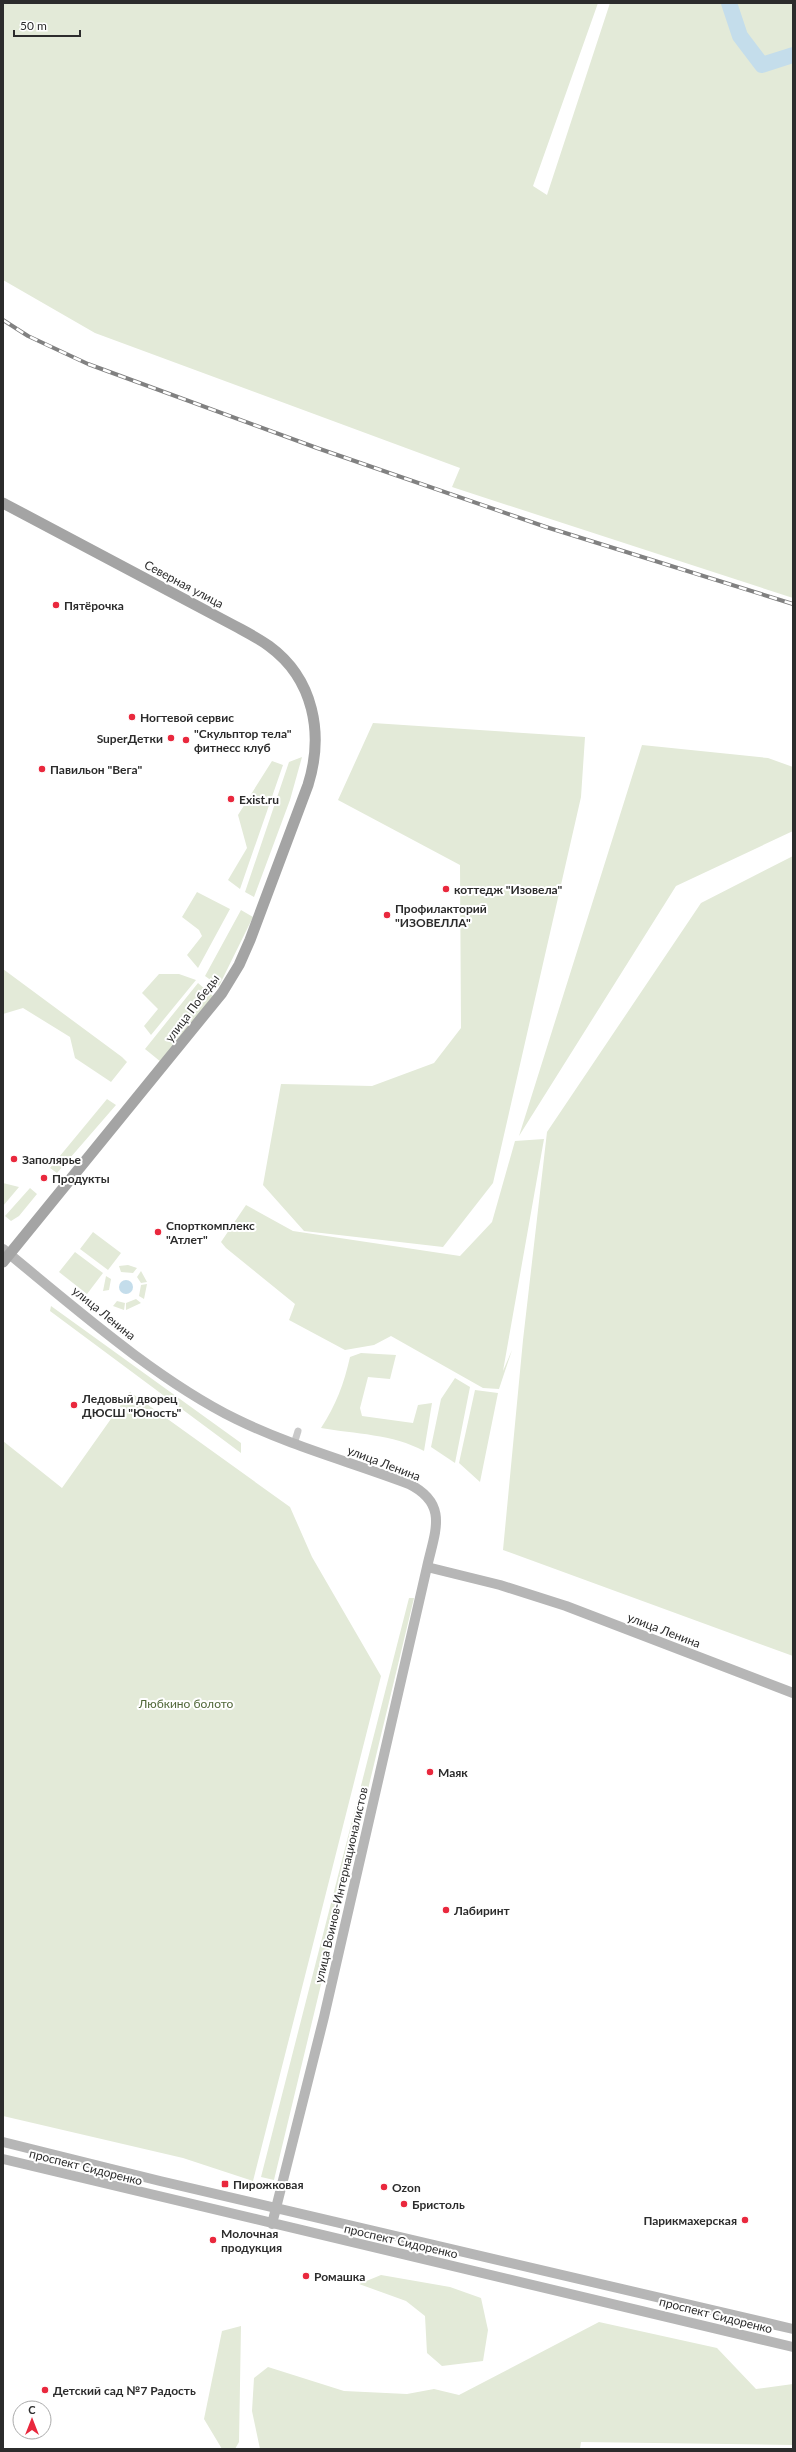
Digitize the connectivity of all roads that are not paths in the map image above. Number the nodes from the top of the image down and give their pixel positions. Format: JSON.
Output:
{"nodes":[{"id":1,"x":3,"y":503,"type":"edge"},
{"id":2,"x":315,"y":725,"type":"joint"},
{"id":3,"x":5,"y":1255,"type":"edge"},
{"id":4,"x":298,"y":1431,"type":"dead end"},
{"id":5,"x":294,"y":1444,"type":"junction"},
{"id":6,"x":427,"y":1567,"type":"junction"},
{"id":7,"x":793,"y":1693,"type":"edge"},
{"id":8,"x":3,"y":2142,"type":"edge"},
{"id":9,"x":3,"y":2160,"type":"edge"},
{"id":10,"x":277,"y":2208,"type":"junction"},
{"id":11,"x":272,"y":2224,"type":"junction"},
{"id":12,"x":514,"y":2264,"type":"junction"},
{"id":13,"x":510,"y":2280,"type":"junction"},
{"id":14,"x":793,"y":2329,"type":"edge"},
{"id":15,"x":793,"y":2347,"type":"edge"}],
"edges":[{"from":1,"to":2,"type":"main road","name":"Северная улица"},
{"from":2,"to":3,"type":"main road","name":"улица Победы"},
{"from":3,"to":5,"type":"street","name":"улица Ленина"},
{"from":4,"to":5,"type":"street"},
{"from":5,"to":6,"type":"street","name":"улица Ленина"},
{"from":6,"to":7,"type":"street","name":"улица Ленина"},
{"from":6,"to":10,"type":"street","name":"улица Воинов-Интернационалистов"},
{"from":8,"to":10,"type":"street","name":"проспект Сидоренко"},
{"from":9,"to":11,"type":"street","name":"проспект Сидоренко"},
{"from":10,"to":11,"type":"street","name":"улица Воинов-Интернационалистов"},
{"from":10,"to":12,"type":"street","name":"проспект Сидоренко"},
{"from":11,"to":13,"type":"street","name":"проспект Сидоренко"},
{"from":12,"to":13,"type":"street"},
{"from":12,"to":14,"type":"street","name":"проспект Сидоренко"},
{"from":13,"to":15,"type":"street","name":"проспект Сидоренко"}]}
